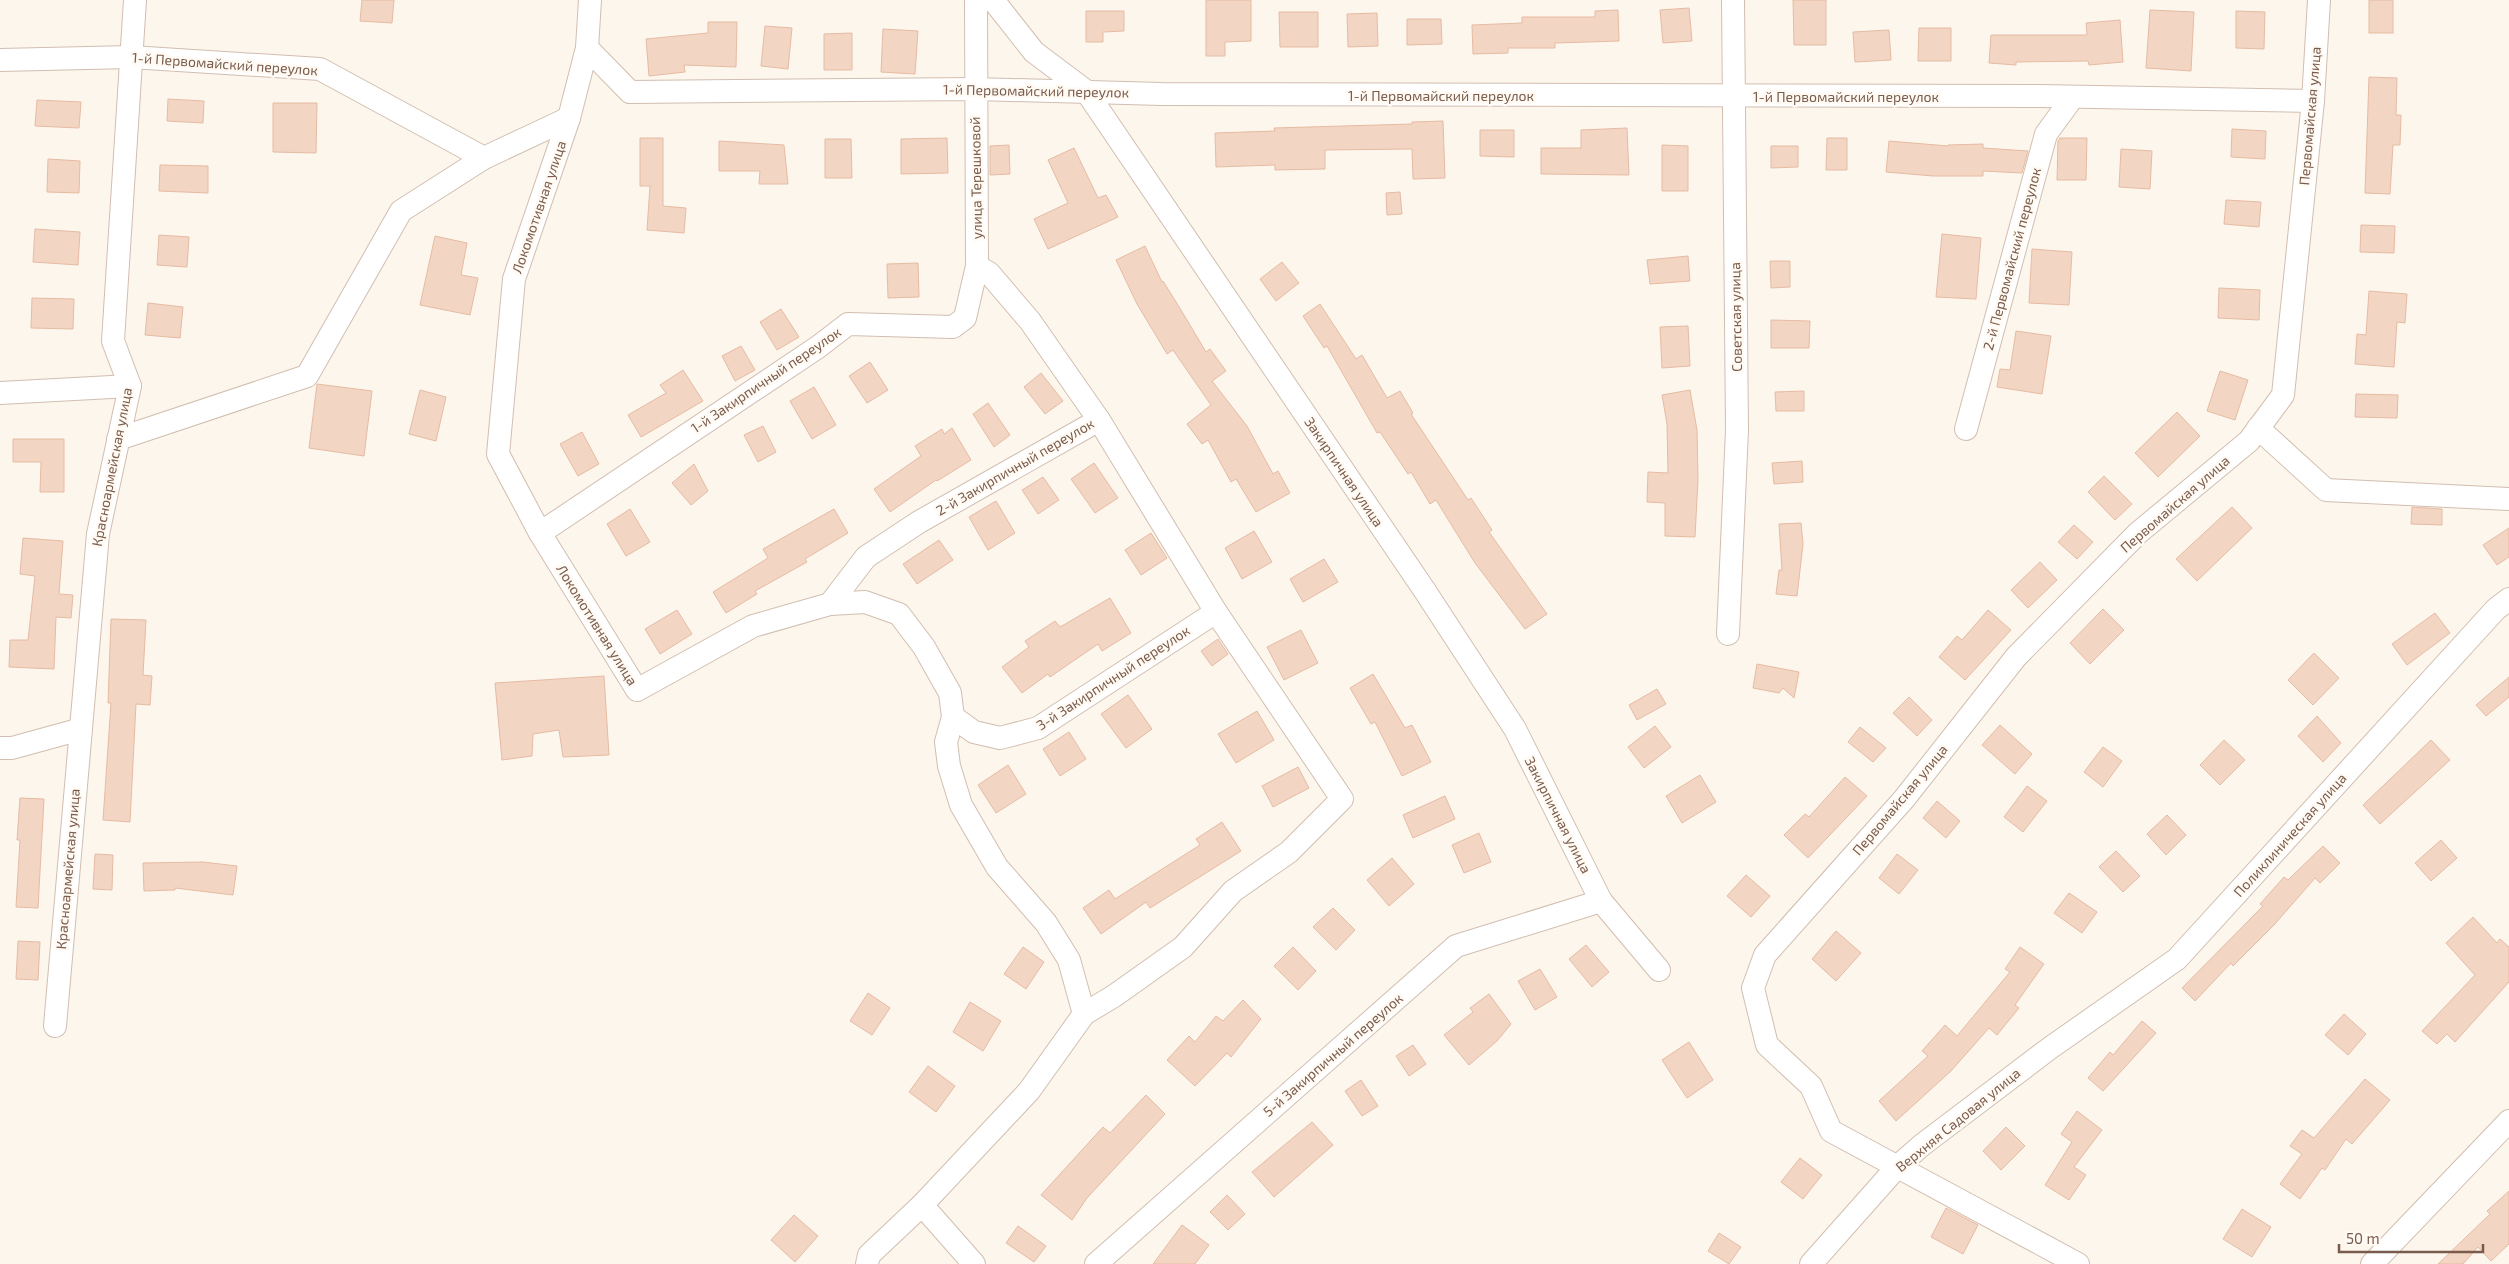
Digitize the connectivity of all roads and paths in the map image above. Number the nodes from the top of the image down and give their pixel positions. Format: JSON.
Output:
{"nodes":[{"id":1,"x":135,"y":0,"type":"edge"},
{"id":2,"x":590,"y":0,"type":"edge"},
{"id":3,"x":976,"y":0,"type":"edge"},
{"id":4,"x":993,"y":0,"type":"edge"},
{"id":5,"x":1734,"y":0,"type":"edge"},
{"id":6,"x":2319,"y":0,"type":"edge"},
{"id":7,"x":587,"y":48,"type":"junction"},
{"id":8,"x":131,"y":57,"type":"junction"},
{"id":9,"x":0,"y":60,"type":"edge"},
{"id":10,"x":975,"y":89,"type":"junction"},
{"id":11,"x":1086,"y":91,"type":"junction"},
{"id":12,"x":1734,"y":97,"type":"junction"},
{"id":13,"x":2073,"y":97,"type":"junction"},
{"id":14,"x":2313,"y":101,"type":"junction"},
{"id":15,"x":570,"y":118,"type":"junction"},
{"id":16,"x":484,"y":158,"type":"junction"},
{"id":17,"x":977,"y":266,"type":"junction"},
{"id":18,"x":130,"y":386,"type":"junction"},
{"id":19,"x":0,"y":394,"type":"edge"},
{"id":20,"x":1099,"y":420,"type":"junction"},
{"id":21,"x":2258,"y":428,"type":"junction"},
{"id":22,"x":1966,"y":429,"type":"dead end"},
{"id":23,"x":118,"y":439,"type":"junction"},
{"id":24,"x":2509,"y":499,"type":"edge"},
{"id":25,"x":540,"y":533,"type":"junction"},
{"id":26,"x":2509,"y":599,"type":"edge"},
{"id":27,"x":830,"y":604,"type":"junction"},
{"id":28,"x":1216,"y":612,"type":"junction"},
{"id":29,"x":1728,"y":634,"type":"dead end"},
{"id":30,"x":953,"y":717,"type":"junction"},
{"id":31,"x":81,"y":729,"type":"junction"},
{"id":32,"x":0,"y":748,"type":"edge"},
{"id":33,"x":1601,"y":901,"type":"junction"},
{"id":34,"x":1659,"y":970,"type":"dead end"},
{"id":35,"x":1084,"y":1014,"type":"junction"},
{"id":36,"x":55,"y":1026,"type":"dead end"},
{"id":37,"x":2050,"y":1048,"type":"joint"},
{"id":38,"x":2509,"y":1121,"type":"edge"},
{"id":39,"x":1898,"y":1166,"type":"junction"},
{"id":40,"x":922,"y":1206,"type":"junction"},
{"id":41,"x":867,"y":1264,"type":"edge"},
{"id":42,"x":974,"y":1264,"type":"edge"},
{"id":43,"x":1096,"y":1264,"type":"edge"},
{"id":44,"x":1811,"y":1264,"type":"edge"},
{"id":45,"x":2078,"y":1264,"type":"edge"},
{"id":46,"x":2372,"y":1264,"type":"edge"}],
"edges":[{"from":1,"to":8,"type":"street","name":"Красноармейская улица"},
{"from":2,"to":7,"type":"street","name":"Локомотивная улица"},
{"from":3,"to":10,"type":"street","name":"улица Терешковой"},
{"from":4,"to":11,"type":"street","name":"Закирпичная улица"},
{"from":5,"to":12,"type":"street","name":"Советская улица"},
{"from":6,"to":14,"type":"street","name":"Первомайская улица"},
{"from":7,"to":10,"type":"street","name":"1-й Первомайский переулок"},
{"from":7,"to":15,"type":"street","name":"Локомотивная улица"},
{"from":8,"to":9,"type":"street","name":"1-й Первомайский переулок"},
{"from":8,"to":16,"type":"street","name":"1-й Первомайский переулок"},
{"from":8,"to":18,"type":"street","name":"Красноармейская улица"},
{"from":10,"to":11,"type":"street","name":"1-й Первомайский переулок"},
{"from":10,"to":17,"type":"street","name":"улица Терешковой"},
{"from":11,"to":12,"type":"street","name":"1-й Первомайский переулок"},
{"from":11,"to":33,"type":"street","name":"Закирпичная улица"},
{"from":12,"to":13,"type":"street","name":"1-й Первомайский переулок"},
{"from":12,"to":29,"type":"street","name":"Советская улица"},
{"from":13,"to":14,"type":"street","name":"1-й Первомайский переулок"},
{"from":13,"to":22,"type":"street","name":"2-й Первомайский переулок"},
{"from":14,"to":21,"type":"street","name":"Первомайская улица"},
{"from":15,"to":16,"type":"street"},
{"from":15,"to":25,"type":"street","name":"Локомотивная улица"},
{"from":16,"to":23,"type":"street"},
{"from":17,"to":20,"type":"street","name":"2-й Закирпичный переулок"},
{"from":17,"to":25,"type":"street","name":"1-й Закирпичный переулок"},
{"from":18,"to":19,"type":"street"},
{"from":18,"to":23,"type":"street","name":"Красноармейская улица"},
{"from":20,"to":27,"type":"street","name":"2-й Закирпичный переулок"},
{"from":20,"to":28,"type":"street"},
{"from":21,"to":24,"type":"street"},
{"from":21,"to":39,"type":"street","name":"Первомайская улица"},
{"from":23,"to":31,"type":"street","name":"Красноармейская улица"},
{"from":25,"to":27,"type":"street","name":"Локомотивная улица"},
{"from":26,"to":37,"type":"street","name":"Поликлиническая улица"},
{"from":27,"to":30,"type":"street","name":"Локомотивная улица"},
{"from":28,"to":30,"type":"street","name":"3-й Закирпичный переулок"},
{"from":28,"to":35,"type":"street"},
{"from":30,"to":35,"type":"street","name":"Локомотивная улица"},
{"from":31,"to":32,"type":"street"},
{"from":31,"to":36,"type":"street","name":"Красноармейская улица"},
{"from":33,"to":34,"type":"street","name":"Закирпичная улица"},
{"from":33,"to":43,"type":"street","name":"5-й Закирпичный переулок"},
{"from":35,"to":40,"type":"street"},
{"from":37,"to":39,"type":"street","name":"Верхняя Садовая улица"},
{"from":38,"to":46,"type":"street"},
{"from":39,"to":44,"type":"street","name":"Верхняя Садовая улица"},
{"from":39,"to":45,"type":"street"},
{"from":40,"to":41,"type":"street"},
{"from":40,"to":42,"type":"street"}]}
